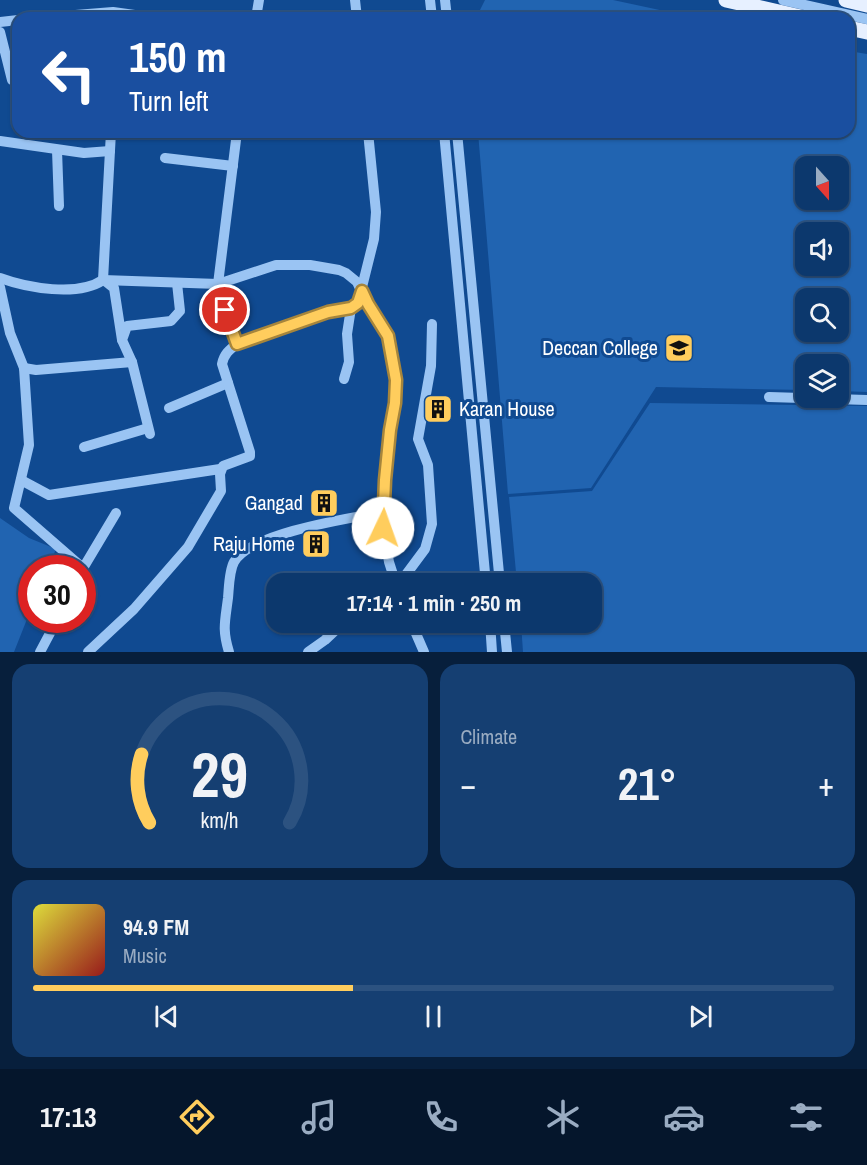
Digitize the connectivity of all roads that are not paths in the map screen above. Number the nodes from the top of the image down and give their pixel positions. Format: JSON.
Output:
{"nodes":[{"id":1,"x":726,"y":0,"type":"edge"},
{"id":2,"x":783,"y":0,"type":"edge"},
{"id":3,"x":846,"y":0,"type":"edge"},
{"id":4,"x":867,"y":5,"type":"edge"},
{"id":5,"x":778,"y":12,"type":"edge"},
{"id":6,"x":836,"y":12,"type":"edge"},
{"id":7,"x":0,"y":32,"type":"edge"},
{"id":8,"x":12,"y":80,"type":"edge"},
{"id":9,"x":111,"y":138,"type":"edge"},
{"id":10,"x":236,"y":138,"type":"edge"},
{"id":11,"x":369,"y":138,"type":"edge"},
{"id":12,"x":445,"y":138,"type":"edge"},
{"id":13,"x":459,"y":138,"type":"edge"},
{"id":14,"x":0,"y":141,"type":"edge"},
{"id":15,"x":57,"y":150,"type":"junction"},
{"id":16,"x":110,"y":151,"type":"junction"},
{"id":17,"x":165,"y":158,"type":"dead end"},
{"id":18,"x":233,"y":166,"type":"junction"},
{"id":19,"x":59,"y":206,"type":"dead end"},
{"id":20,"x":0,"y":278,"type":"edge"},
{"id":21,"x":103,"y":280,"type":"junction"},
{"id":22,"x":177,"y":283,"type":"junction"},
{"id":23,"x":218,"y":284,"type":"junction"},
{"id":24,"x":0,"y":287,"type":"edge"},
{"id":25,"x":362,"y":291,"type":"junction"},
{"id":26,"x":351,"y":308,"type":"junction"},
{"id":27,"x":432,"y":324,"type":"dead end"},
{"id":28,"x":122,"y":340,"type":"junction"},
{"id":29,"x":237,"y":344,"type":"junction"},
{"id":30,"x":132,"y":362,"type":"junction"},
{"id":31,"x":24,"y":368,"type":"junction"},
{"id":32,"x":344,"y":379,"type":"dead end"},
{"id":33,"x":228,"y":383,"type":"junction"},
{"id":34,"x":769,"y":398,"type":"dead end"},
{"id":35,"x":867,"y":400,"type":"edge"},
{"id":36,"x":169,"y":408,"type":"dead end"},
{"id":37,"x":84,"y":447,"type":"dead end"},
{"id":38,"x":220,"y":469,"type":"junction"},
{"id":39,"x":21,"y":480,"type":"junction"},
{"id":40,"x":383,"y":512,"type":"junction"},
{"id":41,"x":116,"y":513,"type":"dead end"},
{"id":42,"x":67,"y":555,"type":"edge"},
{"id":43,"x":91,"y":555,"type":"edge"},
{"id":44,"x":394,"y":573,"type":"edge"},
{"id":45,"x":406,"y":573,"type":"edge"},
{"id":46,"x":485,"y":573,"type":"edge"},
{"id":47,"x":499,"y":573,"type":"edge"},
{"id":48,"x":50,"y":633,"type":"edge"},
{"id":49,"x":332,"y":633,"type":"edge"},
{"id":50,"x":416,"y":633,"type":"edge"},
{"id":51,"x":491,"y":633,"type":"edge"},
{"id":52,"x":505,"y":633,"type":"edge"},
{"id":53,"x":40,"y":652,"type":"edge"},
{"id":54,"x":88,"y":652,"type":"edge"},
{"id":55,"x":229,"y":652,"type":"edge"},
{"id":56,"x":308,"y":652,"type":"edge"},
{"id":57,"x":424,"y":652,"type":"edge"},
{"id":58,"x":492,"y":652,"type":"edge"},
{"id":59,"x":507,"y":652,"type":"edge"}],
"edges":[{"from":1,"to":5,"type":"main road"},
{"from":2,"to":6,"type":"street"},
{"from":3,"to":4,"type":"main road"},
{"from":7,"to":8,"type":"street"},
{"from":9,"to":16,"type":"street"},
{"from":10,"to":18,"type":"street"},
{"from":11,"to":25,"type":"street"},
{"from":12,"to":46,"type":"street"},
{"from":13,"to":47,"type":"street"},
{"from":14,"to":15,"type":"street"},
{"from":15,"to":16,"type":"street"},
{"from":15,"to":19,"type":"street"},
{"from":16,"to":21,"type":"street"},
{"from":17,"to":18,"type":"street"},
{"from":18,"to":23,"type":"street"},
{"from":20,"to":21,"type":"street"},
{"from":21,"to":22,"type":"street"},
{"from":21,"to":28,"type":"street"},
{"from":22,"to":23,"type":"street"},
{"from":22,"to":28,"type":"street"},
{"from":23,"to":25,"type":"street"},
{"from":23,"to":29,"type":"street"},
{"from":24,"to":31,"type":"street"},
{"from":25,"to":26,"type":"street"},
{"from":25,"to":40,"type":"street"},
{"from":26,"to":29,"type":"street"},
{"from":26,"to":32,"type":"street"},
{"from":27,"to":45,"type":"street"},
{"from":28,"to":30,"type":"street"},
{"from":29,"to":33,"type":"street"},
{"from":30,"to":31,"type":"street"},
{"from":30,"to":37,"type":"street"},
{"from":31,"to":39,"type":"street"},
{"from":33,"to":36,"type":"street"},
{"from":33,"to":38,"type":"street"},
{"from":34,"to":35,"type":"street"},
{"from":38,"to":39,"type":"street"},
{"from":38,"to":54,"type":"street"},
{"from":39,"to":42,"type":"street"},
{"from":40,"to":44,"type":"street"},
{"from":40,"to":55,"type":"street"},
{"from":41,"to":43,"type":"street"},
{"from":48,"to":53,"type":"street"},
{"from":49,"to":56,"type":"street"},
{"from":50,"to":57,"type":"street"},
{"from":51,"to":58,"type":"street"},
{"from":52,"to":59,"type":"street"}]}
